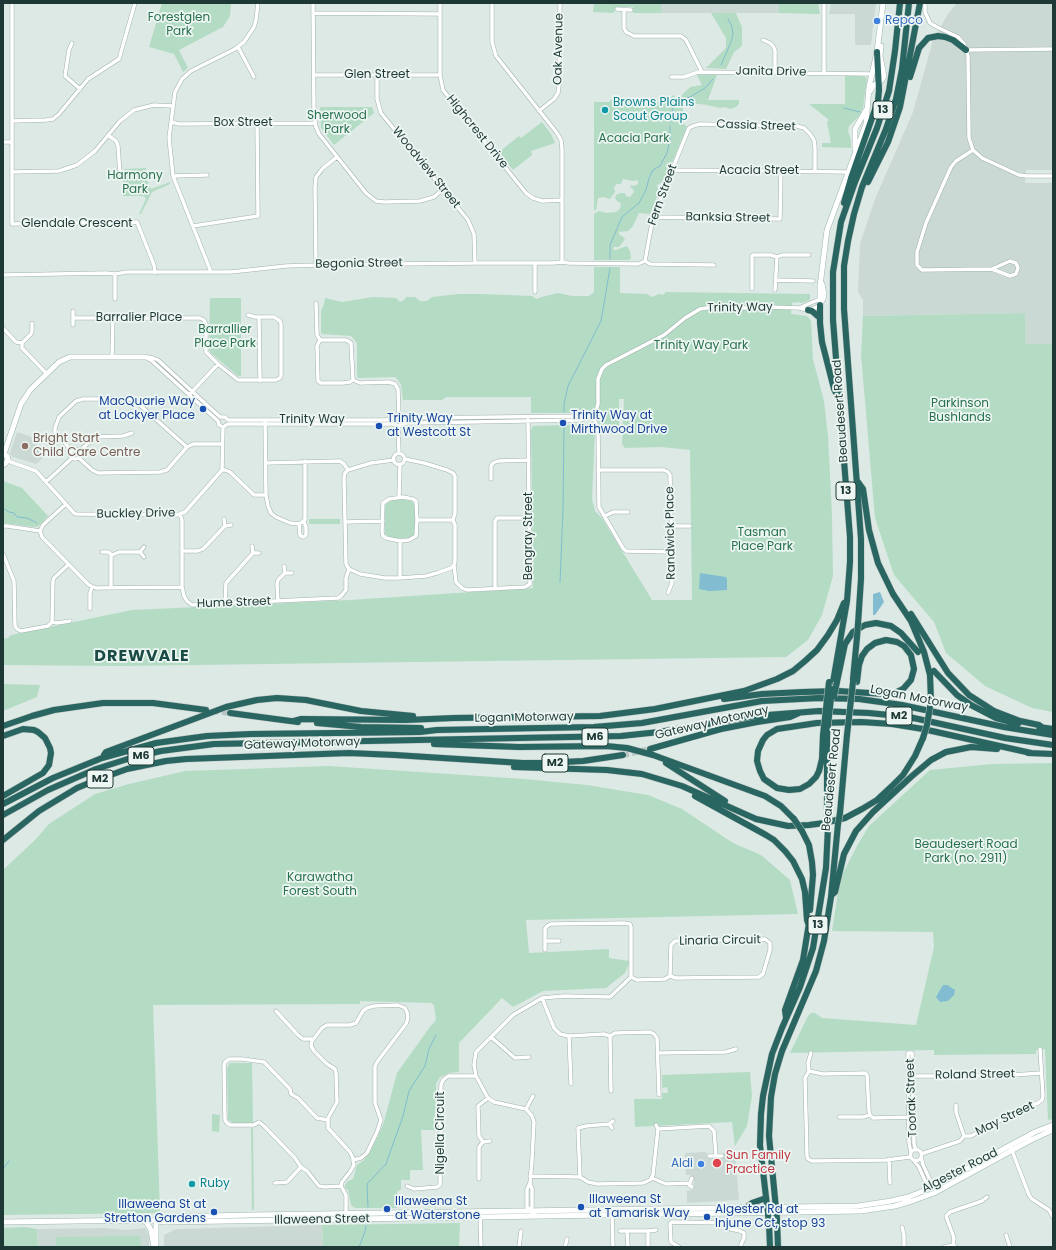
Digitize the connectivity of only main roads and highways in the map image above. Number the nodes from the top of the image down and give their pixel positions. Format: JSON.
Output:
{"nodes":[{"id":1,"x":883,"y":3,"type":"edge"},
{"id":2,"x":886,"y":3,"type":"edge"},
{"id":3,"x":900,"y":3,"type":"edge"},
{"id":4,"x":909,"y":3,"type":"edge"},
{"id":5,"x":920,"y":3,"type":"edge"},
{"id":6,"x":966,"y":50,"type":"road end"},
{"id":7,"x":877,"y":52,"type":"junction"},
{"id":8,"x":878,"y":82,"type":"junction"},
{"id":9,"x":870,"y":91,"type":"junction"},
{"id":10,"x":903,"y":97,"type":"junction"},
{"id":11,"x":867,"y":108,"type":"junction"},
{"id":12,"x":863,"y":132,"type":"junction"},
{"id":13,"x":855,"y":133,"type":"junction"},
{"id":14,"x":855,"y":152,"type":"junction"},
{"id":15,"x":862,"y":187,"type":"junction"},
{"id":16,"x":841,"y":222,"type":"junction"},
{"id":17,"x":820,"y":302,"type":"joint"},
{"id":18,"x":808,"y":310,"type":"road end"},
{"id":19,"x":820,"y":318,"type":"junction"},
{"id":20,"x":145,"y":357,"type":"road end"},
{"id":21,"x":839,"y":398,"type":"junction"},
{"id":22,"x":4,"y":454,"type":"edge"},
{"id":23,"x":3,"y":465,"type":"edge"},
{"id":24,"x":857,"y":480,"type":"junction"},
{"id":25,"x":849,"y":584,"type":"junction"},
{"id":26,"x":898,"y":602,"type":"junction"},
{"id":27,"x":918,"y":652,"type":"dead end"},
{"id":28,"x":934,"y":671,"type":"dead end"},
{"id":29,"x":833,"y":680,"type":"junction"},
{"id":30,"x":855,"y":682,"type":"junction"},
{"id":31,"x":710,"y":698,"type":"junction"},
{"id":32,"x":206,"y":710,"type":"tunnel mouth"},
{"id":33,"x":802,"y":711,"type":"junction"},
{"id":34,"x":230,"y":713,"type":"tunnel mouth"},
{"id":35,"x":454,"y":718,"type":"junction"},
{"id":36,"x":294,"y":721,"type":"junction"},
{"id":37,"x":3,"y":726,"type":"edge"},
{"id":38,"x":1043,"y":728,"type":"junction"},
{"id":39,"x":1053,"y":729,"type":"edge"},
{"id":40,"x":437,"y":730,"type":"junction"},
{"id":41,"x":825,"y":735,"type":"junction"},
{"id":42,"x":1053,"y":735,"type":"edge"},
{"id":43,"x":3,"y":736,"type":"edge"},
{"id":44,"x":387,"y":741,"type":"junction"},
{"id":45,"x":1053,"y":745,"type":"edge"},
{"id":46,"x":652,"y":752,"type":"junction"},
{"id":47,"x":1031,"y":753,"type":"junction"},
{"id":48,"x":1053,"y":754,"type":"edge"},
{"id":49,"x":623,"y":755,"type":"tunnel mouth"},
{"id":50,"x":102,"y":758,"type":"junction"},
{"id":51,"x":486,"y":762,"type":"junction"},
{"id":52,"x":666,"y":780,"type":"junction"},
{"id":53,"x":3,"y":796,"type":"edge"},
{"id":54,"x":3,"y":804,"type":"edge"},
{"id":55,"x":734,"y":810,"type":"junction"},
{"id":56,"x":3,"y":815,"type":"edge"},
{"id":57,"x":3,"y":840,"type":"edge"},
{"id":58,"x":831,"y":897,"type":"junction"},
{"id":59,"x":809,"y":926,"type":"junction"},
{"id":60,"x":786,"y":1018,"type":"junction"},
{"id":61,"x":1053,"y":1124,"type":"edge"},
{"id":62,"x":1053,"y":1130,"type":"edge"},
{"id":63,"x":1011,"y":1148,"type":"junction"},
{"id":64,"x":766,"y":1198,"type":"junction"},
{"id":65,"x":746,"y":1208,"type":"junction"},
{"id":66,"x":768,"y":1210,"type":"junction"},
{"id":67,"x":777,"y":1210,"type":"junction"},
{"id":68,"x":655,"y":1212,"type":"junction"},
{"id":69,"x":612,"y":1213,"type":"junction"},
{"id":70,"x":313,"y":1214,"type":"junction"},
{"id":71,"x":250,"y":1215,"type":"junction"},
{"id":72,"x":346,"y":1216,"type":"junction"},
{"id":73,"x":143,"y":1220,"type":"junction"},
{"id":74,"x":156,"y":1220,"type":"junction"},
{"id":75,"x":316,"y":1220,"type":"junction"},
{"id":76,"x":250,"y":1221,"type":"junction"},
{"id":77,"x":3,"y":1222,"type":"edge"},
{"id":78,"x":155,"y":1247,"type":"edge"},
{"id":79,"x":770,"y":1247,"type":"edge"},
{"id":80,"x":778,"y":1247,"type":"edge"}],
"edges":[{"from":1,"to":7,"type":"main road"},
{"from":2,"to":8,"type":"main road"},
{"from":3,"to":16,"type":"highway","number":"13"},
{"from":4,"to":15,"type":"highway","number":"13"},
{"from":5,"to":10,"type":"highway"},
{"from":6,"to":10,"type":"highway"},
{"from":7,"to":8,"type":"highway"},
{"from":7,"to":9,"type":"main road"},
{"from":8,"to":9,"type":"main road"},
{"from":8,"to":16,"type":"highway"},
{"from":9,"to":11,"type":"main road"},
{"from":10,"to":15,"type":"highway"},
{"from":11,"to":12,"type":"main road"},
{"from":11,"to":13,"type":"main road"},
{"from":12,"to":13,"type":"main road"},
{"from":12,"to":14,"type":"main road"},
{"from":13,"to":14,"type":"main road"},
{"from":14,"to":17,"type":"main road"},
{"from":15,"to":24,"type":"highway","name":"Beaudesert Road","number":"13"},
{"from":16,"to":21,"type":"highway","name":"Beaudesert Road","number":"13"},
{"from":17,"to":19,"type":"highway"},
{"from":18,"to":19,"type":"highway"},
{"from":19,"to":21,"type":"highway"},
{"from":20,"to":22,"type":"main road"},
{"from":21,"to":25,"type":"highway","name":"Beaudesert Road","number":"13"},
{"from":22,"to":23,"type":"main road"},
{"from":24,"to":26,"type":"highway"},
{"from":24,"to":30,"type":"highway","name":"Beaudesert Road","number":"13","bridge":true},
{"from":25,"to":29,"type":"highway","name":"Beaudesert Road","number":"13"},
{"from":25,"to":31,"type":"highway"},
{"from":26,"to":38,"type":"highway"},
{"from":26,"to":55,"type":"highway","bridge":true},
{"from":27,"to":29,"type":"highway"},
{"from":28,"to":38,"type":"highway"},
{"from":29,"to":41,"type":"highway","bridge":true},
{"from":29,"to":41,"type":"highway","name":"Beaudesert Road","number":"13","bridge":true},
{"from":30,"to":31,"type":"highway"},
{"from":30,"to":58,"type":"highway","name":"Beaudesert Road","number":"13","bridge":true},
{"from":31,"to":35,"type":"highway"},
{"from":32,"to":37,"type":"highway"},
{"from":33,"to":44,"type":"highway","name":"Logan Motorway","number":"M6"},
{"from":33,"to":45,"type":"highway","name":"Logan Motorway","number":"M2"},
{"from":33,"to":46,"type":"highway","name":"Gateway Motorway","number":"M2"},
{"from":34,"to":36,"type":"highway","name":"Gateway Motorway","number":"M2"},
{"from":35,"to":36,"type":"highway"},
{"from":35,"to":50,"type":"highway"},
{"from":36,"to":40,"type":"highway","name":"Gateway Motorway","number":"M2"},
{"from":38,"to":39,"type":"highway"},
{"from":40,"to":42,"type":"highway","name":"Logan Motorway","number":"M2"},
{"from":40,"to":50,"type":"highway","name":"Logan Motorway","number":"M6"},
{"from":41,"to":47,"type":"highway"},
{"from":41,"to":60,"type":"highway","name":"Beaudesert Road","number":"13","bridge":true},
{"from":43,"to":53,"type":"highway"},
{"from":44,"to":46,"type":"highway"},
{"from":44,"to":56,"type":"highway","name":"Logan Motorway","number":"M6"},
{"from":46,"to":55,"type":"highway"},
{"from":46,"to":59,"type":"highway","bridge":true},
{"from":47,"to":48,"type":"highway"},
{"from":47,"to":58,"type":"highway"},
{"from":49,"to":51,"type":"highway","name":"Gateway Motorway","number":"M2"},
{"from":50,"to":54,"type":"highway","name":"Logan Motorway","number":"M6"},
{"from":51,"to":52,"type":"highway"},
{"from":51,"to":57,"type":"highway","name":"Gateway Motorway","number":"M2"},
{"from":52,"to":55,"type":"highway"},
{"from":52,"to":59,"type":"highway"},
{"from":58,"to":67,"type":"highway","name":"Beaudesert Road","number":"13"},
{"from":59,"to":60,"type":"highway"},
{"from":60,"to":64,"type":"highway","name":"Beaudesert Road","number":"13"},
{"from":61,"to":63,"type":"main road","name":"Algester Road"},
{"from":62,"to":63,"type":"main road","name":"Algester Road"},
{"from":63,"to":67,"type":"main road","name":"Algester Road"},
{"from":64,"to":65,"type":"highway"},
{"from":64,"to":66,"type":"highway","name":"Beaudesert Road","number":"13"},
{"from":65,"to":66,"type":"main road","name":"Illaweena Street"},
{"from":65,"to":68,"type":"main road","name":"Illaweena Street"},
{"from":66,"to":67,"type":"main road","name":"Illaweena Street"},
{"from":66,"to":68,"type":"main road","name":"Illaweena Street"},
{"from":66,"to":79,"type":"highway","name":"Beaudesert Road","number":"13"},
{"from":67,"to":80,"type":"highway","name":"Beaudesert Road","number":"13"},
{"from":68,"to":69,"type":"main road","name":"Illaweena Street"},
{"from":69,"to":72,"type":"main road","name":"Illaweena Street"},
{"from":69,"to":72,"type":"main road","name":"Illaweena Street"},
{"from":70,"to":71,"type":"main road","name":"Illaweena Street"},
{"from":70,"to":72,"type":"main road","name":"Illaweena Street"},
{"from":70,"to":75,"type":"main road"},
{"from":71,"to":74,"type":"main road","name":"Illaweena Street"},
{"from":71,"to":76,"type":"main road"},
{"from":72,"to":75,"type":"main road","name":"Illaweena Street"},
{"from":73,"to":74,"type":"main road","name":"Illaweena Street"},
{"from":73,"to":77,"type":"main road","name":"Illaweena Street"},
{"from":73,"to":78,"type":"main road"},
{"from":74,"to":76,"type":"main road","name":"Illaweena Street"},
{"from":74,"to":78,"type":"main road"},
{"from":75,"to":76,"type":"main road","name":"Illaweena Street"}]}
